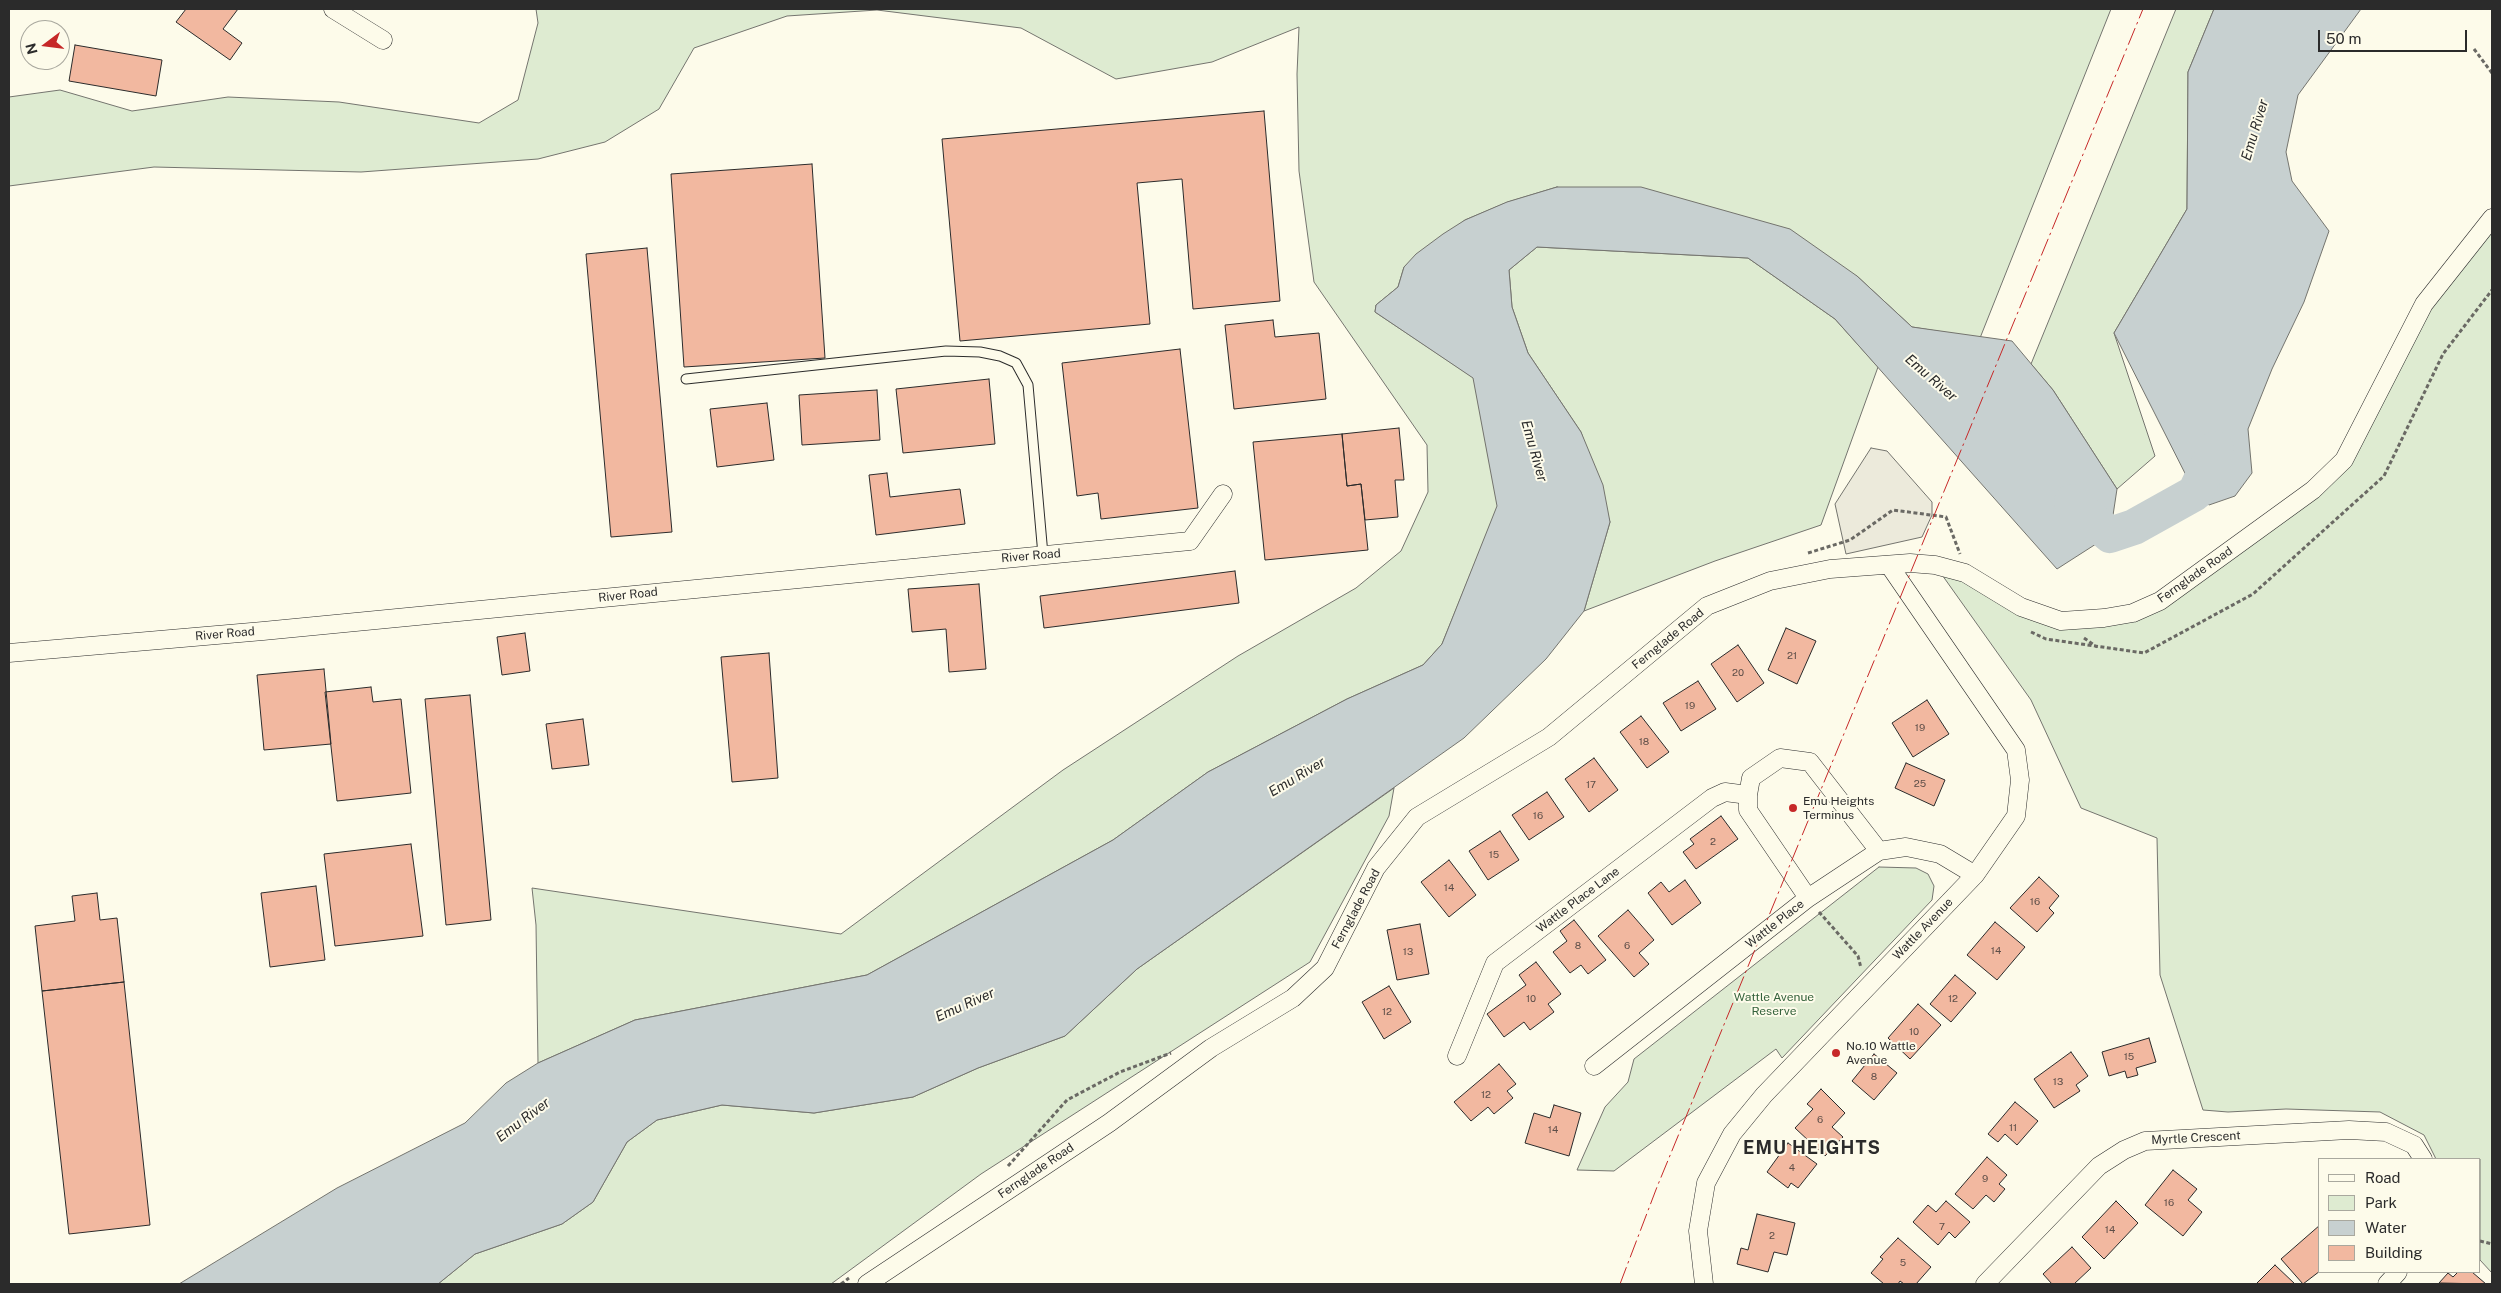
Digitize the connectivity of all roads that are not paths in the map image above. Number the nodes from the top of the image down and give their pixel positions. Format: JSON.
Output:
{"nodes":[{"id":1,"x":333,"y":9,"type":"edge"},
{"id":2,"x":383,"y":40,"type":"dead end"},
{"id":3,"x":2492,"y":218,"type":"edge"},
{"id":4,"x":686,"y":379,"type":"dead end"},
{"id":5,"x":1223,"y":494,"type":"dead end"},
{"id":6,"x":1043,"y":555,"type":"junction"},
{"id":7,"x":1889,"y":565,"type":"junction"},
{"id":8,"x":9,"y":653,"type":"edge"},
{"id":9,"x":1748,"y":795,"type":"junction"},
{"id":10,"x":1879,"y":851,"type":"junction"},
{"id":11,"x":1974,"y":875,"type":"junction"},
{"id":12,"x":1808,"y":898,"type":"junction"},
{"id":13,"x":1457,"y":1056,"type":"dead end"},
{"id":14,"x":1594,"y":1066,"type":"dead end"},
{"id":15,"x":2422,"y":1158,"type":"edge"},
{"id":16,"x":2397,"y":1273,"type":"edge"},
{"id":17,"x":862,"y":1279,"type":"edge"},
{"id":18,"x":1704,"y":1284,"type":"edge"},
{"id":19,"x":1985,"y":1284,"type":"edge"},
{"id":20,"x":2387,"y":1284,"type":"edge"}],
"edges":[{"from":1,"to":2,"type":"street"},
{"from":3,"to":7,"type":"street","name":"Fernglade Road"},
{"from":4,"to":6,"type":"lane"},
{"from":5,"to":6,"type":"street","name":"River Road"},
{"from":6,"to":8,"type":"street","name":"River Road"},
{"from":7,"to":11,"type":"street","name":"Wattle Avenue"},
{"from":7,"to":17,"type":"street","name":"Fernglade Road"},
{"from":9,"to":10,"type":"street"},
{"from":9,"to":12,"type":"street"},
{"from":9,"to":13,"type":"street","name":"Wattle Place Lane"},
{"from":10,"to":11,"type":"street","name":"Wattle Place"},
{"from":10,"to":12,"type":"street","name":"Wattle Place"},
{"from":11,"to":18,"type":"street","name":"Wattle Avenue"},
{"from":12,"to":14,"type":"street","name":"Wattle Place"},
{"from":15,"to":19,"type":"street","name":"Myrtle Crescent"},
{"from":16,"to":20,"type":"street"}]}
